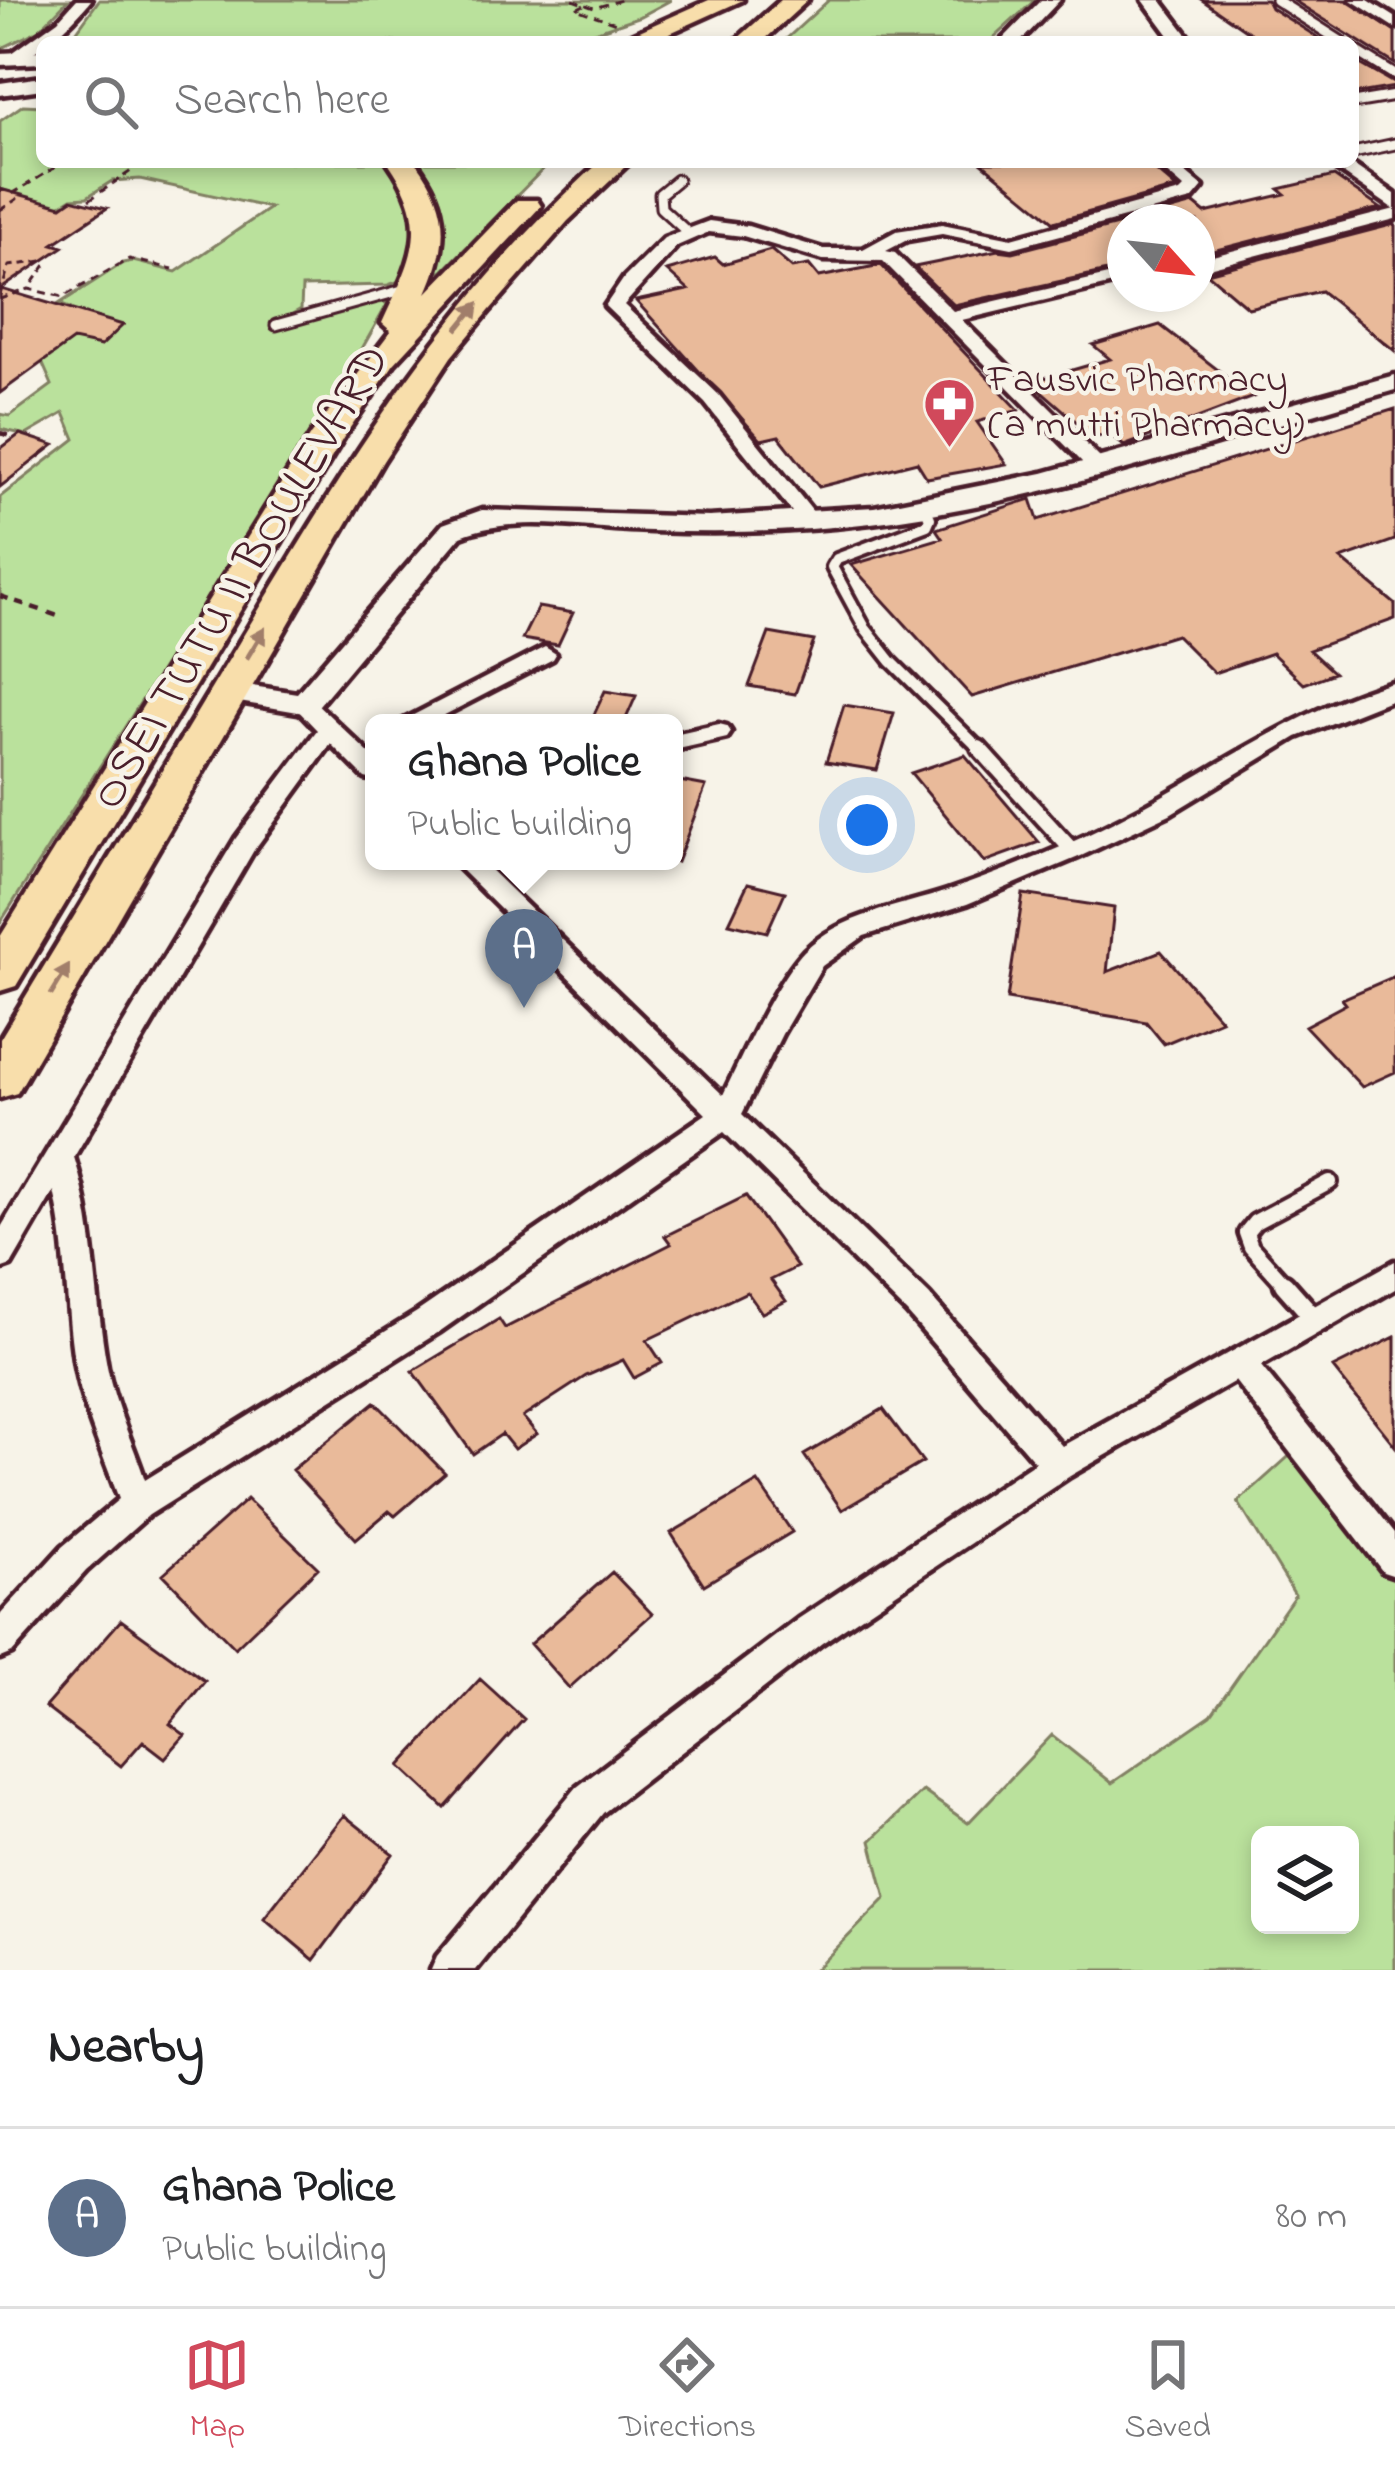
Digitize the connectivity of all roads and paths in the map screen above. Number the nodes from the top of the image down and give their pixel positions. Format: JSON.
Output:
{"nodes":[{"id":1,"x":84,"y":0,"type":"edge"},
{"id":2,"x":573,"y":0,"type":"edge"},
{"id":3,"x":621,"y":0,"type":"edge"},
{"id":4,"x":731,"y":0,"type":"edge"},
{"id":5,"x":757,"y":0,"type":"edge"},
{"id":6,"x":796,"y":0,"type":"edge"},
{"id":7,"x":1051,"y":0,"type":"edge"},
{"id":8,"x":1072,"y":0,"type":"edge"},
{"id":9,"x":1152,"y":0,"type":"edge"},
{"id":10,"x":1276,"y":0,"type":"edge"},
{"id":11,"x":1358,"y":0,"type":"edge"},
{"id":12,"x":584,"y":5,"type":"junction"},
{"id":13,"x":63,"y":22,"type":"junction"},
{"id":14,"x":1395,"y":22,"type":"edge"},
{"id":15,"x":721,"y":30,"type":"dead end"},
{"id":16,"x":627,"y":34,"type":"edge"},
{"id":17,"x":41,"y":36,"type":"edge"},
{"id":18,"x":56,"y":36,"type":"edge"},
{"id":19,"x":754,"y":36,"type":"edge"},
{"id":20,"x":1015,"y":36,"type":"edge"},
{"id":21,"x":1043,"y":36,"type":"edge"},
{"id":22,"x":1179,"y":36,"type":"edge"},
{"id":23,"x":1333,"y":36,"type":"edge"},
{"id":24,"x":36,"y":39,"type":"edge"},
{"id":25,"x":1359,"y":53,"type":"edge"},
{"id":26,"x":8,"y":57,"type":"edge"},
{"id":27,"x":1395,"y":76,"type":"edge"},
{"id":28,"x":36,"y":84,"type":"edge"},
{"id":29,"x":5,"y":92,"type":"edge"},
{"id":30,"x":1395,"y":96,"type":"edge"},
{"id":31,"x":1359,"y":103,"type":"edge"},
{"id":32,"x":1395,"y":144,"type":"edge"},
{"id":33,"x":1359,"y":152,"type":"edge"},
{"id":34,"x":54,"y":168,"type":"edge"},
{"id":35,"x":134,"y":168,"type":"edge"},
{"id":36,"x":407,"y":168,"type":"edge"},
{"id":37,"x":566,"y":168,"type":"edge"},
{"id":38,"x":610,"y":168,"type":"edge"},
{"id":39,"x":1170,"y":168,"type":"edge"},
{"id":40,"x":1344,"y":168,"type":"edge"},
{"id":41,"x":677,"y":180,"type":"dead end"},
{"id":42,"x":89,"y":200,"type":"dead end"},
{"id":43,"x":1395,"y":204,"type":"edge"},
{"id":44,"x":0,"y":210,"type":"edge"},
{"id":45,"x":1395,"y":214,"type":"edge"},
{"id":46,"x":685,"y":230,"type":"junction"},
{"id":47,"x":868,"y":253,"type":"junction"},
{"id":48,"x":1215,"y":261,"type":"edge"},
{"id":49,"x":173,"y":269,"type":"dead end"},
{"id":50,"x":1107,"y":280,"type":"edge"},
{"id":51,"x":413,"y":287,"type":"junction"},
{"id":52,"x":29,"y":289,"type":"junction"},
{"id":53,"x":0,"y":297,"type":"edge"},
{"id":54,"x":949,"y":317,"type":"junction"},
{"id":55,"x":276,"y":326,"type":"dead end"},
{"id":56,"x":383,"y":357,"type":"junction"},
{"id":57,"x":1395,"y":382,"type":"edge"},
{"id":58,"x":0,"y":433,"type":"edge"},
{"id":59,"x":11,"y":436,"type":"dead end"},
{"id":60,"x":1098,"y":467,"type":"junction"},
{"id":61,"x":924,"y":507,"type":"junction"},
{"id":62,"x":807,"y":518,"type":"junction"},
{"id":63,"x":0,"y":596,"type":"edge"},
{"id":64,"x":61,"y":617,"type":"dead end"},
{"id":65,"x":545,"y":654,"type":"dead end"},
{"id":66,"x":1395,"y":689,"type":"edge"},
{"id":67,"x":227,"y":691,"type":"junction"},
{"id":68,"x":304,"y":704,"type":"junction"},
{"id":69,"x":428,"y":714,"type":"edge"},
{"id":70,"x":330,"y":729,"type":"junction"},
{"id":71,"x":719,"y":732,"type":"dead end"},
{"id":72,"x":683,"y":740,"type":"edge"},
{"id":73,"x":363,"y":747,"type":"edge"},
{"id":74,"x":1072,"y":850,"type":"junction"},
{"id":75,"x":474,"y":870,"type":"edge"},
{"id":76,"x":0,"y":974,"type":"edge"},
{"id":77,"x":0,"y":1080,"type":"edge"},
{"id":78,"x":727,"y":1115,"type":"junction"},
{"id":79,"x":62,"y":1159,"type":"junction"},
{"id":80,"x":1330,"y":1181,"type":"dead end"},
{"id":81,"x":0,"y":1256,"type":"edge"},
{"id":82,"x":1395,"y":1274,"type":"edge"},
{"id":83,"x":1316,"y":1319,"type":"junction"},
{"id":84,"x":1239,"y":1362,"type":"junction"},
{"id":85,"x":1058,"y":1465,"type":"junction"},
{"id":86,"x":136,"y":1504,"type":"junction"},
{"id":87,"x":1395,"y":1561,"type":"edge"},
{"id":88,"x":0,"y":1641,"type":"edge"},
{"id":89,"x":451,"y":1970,"type":"edge"}],
"edges":[{"from":1,"to":13,"type":"street"},
{"from":2,"to":12,"type":"path"},
{"from":3,"to":12,"type":"path"},
{"from":4,"to":16,"type":"highway"},
{"from":5,"to":15,"type":"highway"},
{"from":6,"to":19,"type":"highway"},
{"from":7,"to":20,"type":"street"},
{"from":8,"to":21,"type":"street"},
{"from":9,"to":22,"type":"street"},
{"from":10,"to":23,"type":"lane"},
{"from":11,"to":14,"type":"street"},
{"from":12,"to":16,"type":"path"},
{"from":13,"to":17,"type":"street"},
{"from":13,"to":18,"type":"street"},
{"from":24,"to":26,"type":"street"},
{"from":25,"to":27,"type":"lane"},
{"from":28,"to":29,"type":"street"},
{"from":30,"to":31,"type":"lane"},
{"from":32,"to":33,"type":"lane"},
{"from":34,"to":44,"type":"path"},
{"from":35,"to":42,"type":"path"},
{"from":36,"to":51,"type":"highway"},
{"from":37,"to":56,"type":"highway","name":"OSEI TUTU II BOULEVARD"},
{"from":67,"to":38,"type":"highway","name":"OSEI TUTU II BOULEVARD","one_way":true},
{"from":39,"to":47,"type":"street"},
{"from":40,"to":43,"type":"street"},
{"from":41,"to":46,"type":"lane"},
{"from":45,"to":48,"type":"street"},
{"from":46,"to":47,"type":"street"},
{"from":46,"to":62,"type":"street"},
{"from":47,"to":54,"type":"street"},
{"from":49,"to":52,"type":"path"},
{"from":50,"to":54,"type":"street"},
{"from":51,"to":55,"type":"lane"},
{"from":51,"to":56,"type":"highway"},
{"from":52,"to":53,"type":"path"},
{"from":52,"to":53,"type":"path"},
{"from":54,"to":60,"type":"street"},
{"from":56,"to":76,"type":"highway","name":"OSEI TUTU II BOULEVARD"},
{"from":57,"to":60,"type":"street"},
{"from":58,"to":59,"type":"path"},
{"from":60,"to":61,"type":"street"},
{"from":61,"to":62,"type":"street"},
{"from":61,"to":74,"type":"lane"},
{"from":62,"to":68,"type":"street"},
{"from":63,"to":64,"type":"path"},
{"from":65,"to":69,"type":"street"},
{"from":66,"to":74,"type":"street"},
{"from":67,"to":68,"type":"street"},
{"from":77,"to":67,"type":"highway","name":"OSEI TUTU II BOULEVARD","one_way":true},
{"from":68,"to":70,"type":"street"},
{"from":70,"to":73,"type":"street"},
{"from":70,"to":79,"type":"street"},
{"from":71,"to":72,"type":"street"},
{"from":74,"to":78,"type":"street"},
{"from":75,"to":78,"type":"street"},
{"from":78,"to":85,"type":"street"},
{"from":78,"to":86,"type":"street"},
{"from":79,"to":81,"type":"street"},
{"from":79,"to":86,"type":"street"},
{"from":80,"to":83,"type":"lane"},
{"from":82,"to":83,"type":"street"},
{"from":83,"to":84,"type":"street"},
{"from":84,"to":85,"type":"street"},
{"from":84,"to":87,"type":"street"},
{"from":85,"to":89,"type":"street"},
{"from":86,"to":88,"type":"street"}]}
